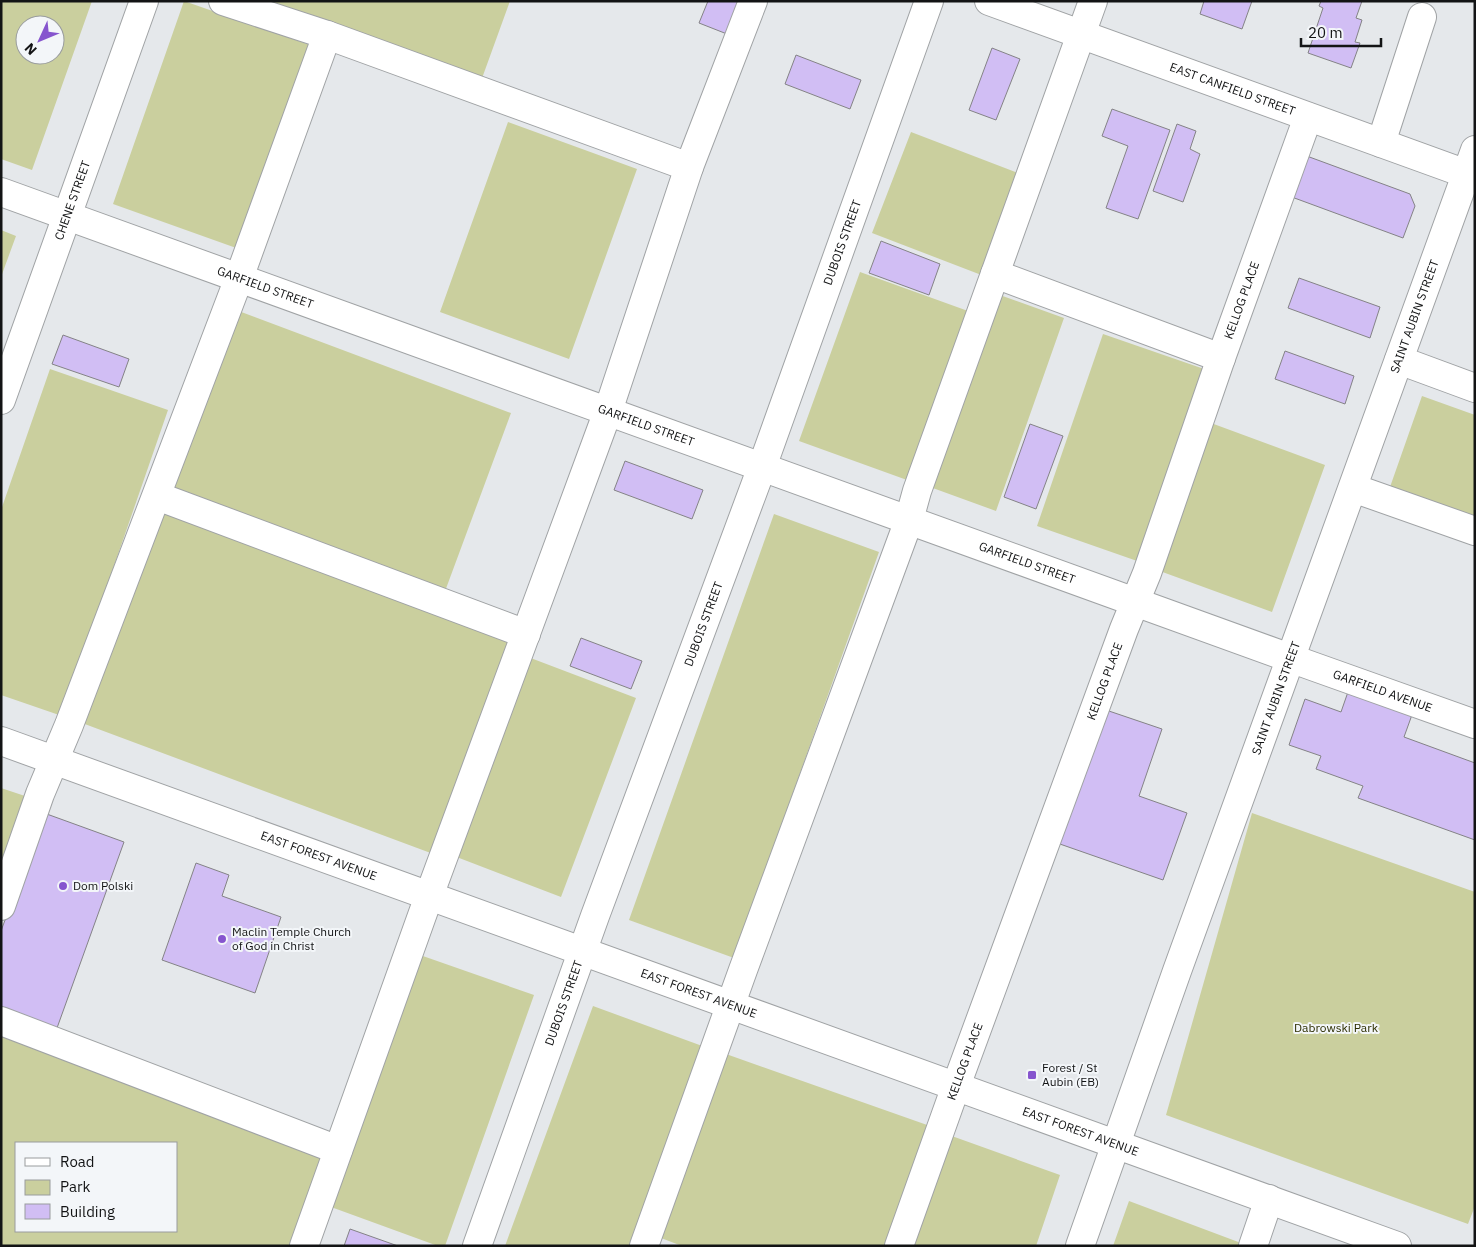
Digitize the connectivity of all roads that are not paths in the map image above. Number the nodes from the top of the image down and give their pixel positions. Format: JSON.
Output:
{"nodes":[{"id":1,"x":144,"y":1,"type":"edge"},
{"id":2,"x":223,"y":1,"type":"edge"},
{"id":3,"x":753,"y":1,"type":"edge"},
{"id":4,"x":929,"y":1,"type":"edge"},
{"id":5,"x":989,"y":1,"type":"edge"},
{"id":6,"x":1093,"y":1,"type":"edge"},
{"id":7,"x":1422,"y":17,"type":"dead end"},
{"id":8,"x":1081,"y":34,"type":"junction"},
{"id":9,"x":327,"y":35,"type":"junction"},
{"id":10,"x":1308,"y":117,"type":"junction"},
{"id":11,"x":1381,"y":143,"type":"junction"},
{"id":12,"x":689,"y":167,"type":"junction"},
{"id":13,"x":1472,"y":167,"type":"edge"},
{"id":14,"x":1,"y":192,"type":"edge"},
{"id":15,"x":67,"y":216,"type":"junction"},
{"id":16,"x":995,"y":274,"type":"junction"},
{"id":17,"x":239,"y":278,"type":"junction"},
{"id":18,"x":1221,"y":358,"type":"junction"},
{"id":19,"x":1399,"y":360,"type":"junction"},
{"id":20,"x":1475,"y":388,"type":"edge"},
{"id":21,"x":1,"y":400,"type":"edge"},
{"id":22,"x":608,"y":411,"type":"junction"},
{"id":23,"x":762,"y":467,"type":"junction"},
{"id":24,"x":1353,"y":488,"type":"junction"},
{"id":25,"x":156,"y":496,"type":"junction"},
{"id":26,"x":908,"y":520,"type":"junction"},
{"id":27,"x":1475,"y":531,"type":"edge"},
{"id":28,"x":1135,"y":602,"type":"junction"},
{"id":29,"x":526,"y":634,"type":"junction"},
{"id":30,"x":1291,"y":659,"type":"junction"},
{"id":31,"x":1475,"y":724,"type":"edge"},
{"id":32,"x":1,"y":741,"type":"edge"},
{"id":33,"x":54,"y":760,"type":"junction"},
{"id":34,"x":429,"y":896,"type":"junction"},
{"id":35,"x":1,"y":906,"type":"edge"},
{"id":36,"x":583,"y":952,"type":"junction"},
{"id":37,"x":730,"y":1005,"type":"junction"},
{"id":38,"x":1,"y":1021,"type":"edge"},
{"id":39,"x":956,"y":1086,"type":"junction"},
{"id":40,"x":1116,"y":1144,"type":"junction"},
{"id":41,"x":338,"y":1150,"type":"junction"},
{"id":42,"x":1269,"y":1199,"type":"junction"},
{"id":43,"x":304,"y":1246,"type":"edge"},
{"id":44,"x":477,"y":1246,"type":"edge"},
{"id":45,"x":644,"y":1246,"type":"edge"},
{"id":46,"x":899,"y":1246,"type":"edge"},
{"id":47,"x":1080,"y":1246,"type":"edge"},
{"id":48,"x":1253,"y":1246,"type":"edge"},
{"id":49,"x":1397,"y":1246,"type":"edge"}],
"edges":[{"from":1,"to":15,"type":"street","name":"CHENE STREET"},
{"from":2,"to":9,"type":"street"},
{"from":3,"to":12,"type":"street"},
{"from":4,"to":23,"type":"street","name":"DUBOIS STREET"},
{"from":5,"to":8,"type":"street","name":"EAST CANFIELD STREET"},
{"from":6,"to":8,"type":"street"},
{"from":7,"to":11,"type":"street"},
{"from":8,"to":10,"type":"street","name":"EAST CANFIELD STREET"},
{"from":8,"to":16,"type":"street"},
{"from":9,"to":12,"type":"street"},
{"from":9,"to":17,"type":"street"},
{"from":10,"to":11,"type":"street","name":"EAST CANFIELD STREET"},
{"from":10,"to":18,"type":"street","name":"KELLOG PLACE"},
{"from":11,"to":13,"type":"street","name":"EAST CANFIELD STREET"},
{"from":12,"to":22,"type":"street"},
{"from":13,"to":19,"type":"street","name":"SAINT AUBIN STREET"},
{"from":14,"to":15,"type":"street","name":"GARFIELD STREET"},
{"from":15,"to":17,"type":"street","name":"GARFIELD STREET"},
{"from":15,"to":21,"type":"street","name":"CHENE STREET"},
{"from":16,"to":18,"type":"street"},
{"from":16,"to":26,"type":"street"},
{"from":17,"to":22,"type":"street","name":"GARFIELD STREET"},
{"from":17,"to":25,"type":"street"},
{"from":18,"to":28,"type":"street","name":"KELLOG PLACE"},
{"from":19,"to":20,"type":"street"},
{"from":19,"to":24,"type":"street","name":"SAINT AUBIN STREET"},
{"from":22,"to":23,"type":"street","name":"GARFIELD STREET"},
{"from":22,"to":29,"type":"street"},
{"from":23,"to":26,"type":"street","name":"GARFIELD STREET"},
{"from":23,"to":36,"type":"street","name":"DUBOIS STREET"},
{"from":24,"to":27,"type":"street"},
{"from":24,"to":30,"type":"street","name":"SAINT AUBIN STREET"},
{"from":25,"to":29,"type":"street"},
{"from":25,"to":33,"type":"street"},
{"from":26,"to":28,"type":"street","name":"GARFIELD STREET"},
{"from":26,"to":37,"type":"street"},
{"from":28,"to":30,"type":"street","name":"GARFIELD STREET"},
{"from":28,"to":39,"type":"street","name":"KELLOG PLACE"},
{"from":29,"to":34,"type":"street"},
{"from":30,"to":31,"type":"street","name":"GARFIELD AVENUE"},
{"from":30,"to":40,"type":"street","name":"SAINT AUBIN STREET"},
{"from":32,"to":33,"type":"street","name":"EAST FOREST AVENUE"},
{"from":33,"to":34,"type":"street","name":"EAST FOREST AVENUE"},
{"from":33,"to":35,"type":"street"},
{"from":34,"to":36,"type":"street","name":"EAST FOREST AVENUE"},
{"from":34,"to":41,"type":"street"},
{"from":36,"to":37,"type":"street","name":"EAST FOREST AVENUE"},
{"from":36,"to":44,"type":"street","name":"DUBOIS STREET"},
{"from":37,"to":39,"type":"street","name":"EAST FOREST AVENUE"},
{"from":37,"to":45,"type":"street"},
{"from":38,"to":41,"type":"street"},
{"from":39,"to":40,"type":"street","name":"EAST FOREST AVENUE"},
{"from":39,"to":46,"type":"street","name":"KELLOG PLACE"},
{"from":40,"to":42,"type":"street","name":"EAST FOREST AVENUE"},
{"from":40,"to":47,"type":"street","name":"SAINT AUBIN STREET"},
{"from":41,"to":43,"type":"street"},
{"from":42,"to":48,"type":"street"},
{"from":42,"to":49,"type":"street","name":"EAST FOREST AVENUE"}]}
